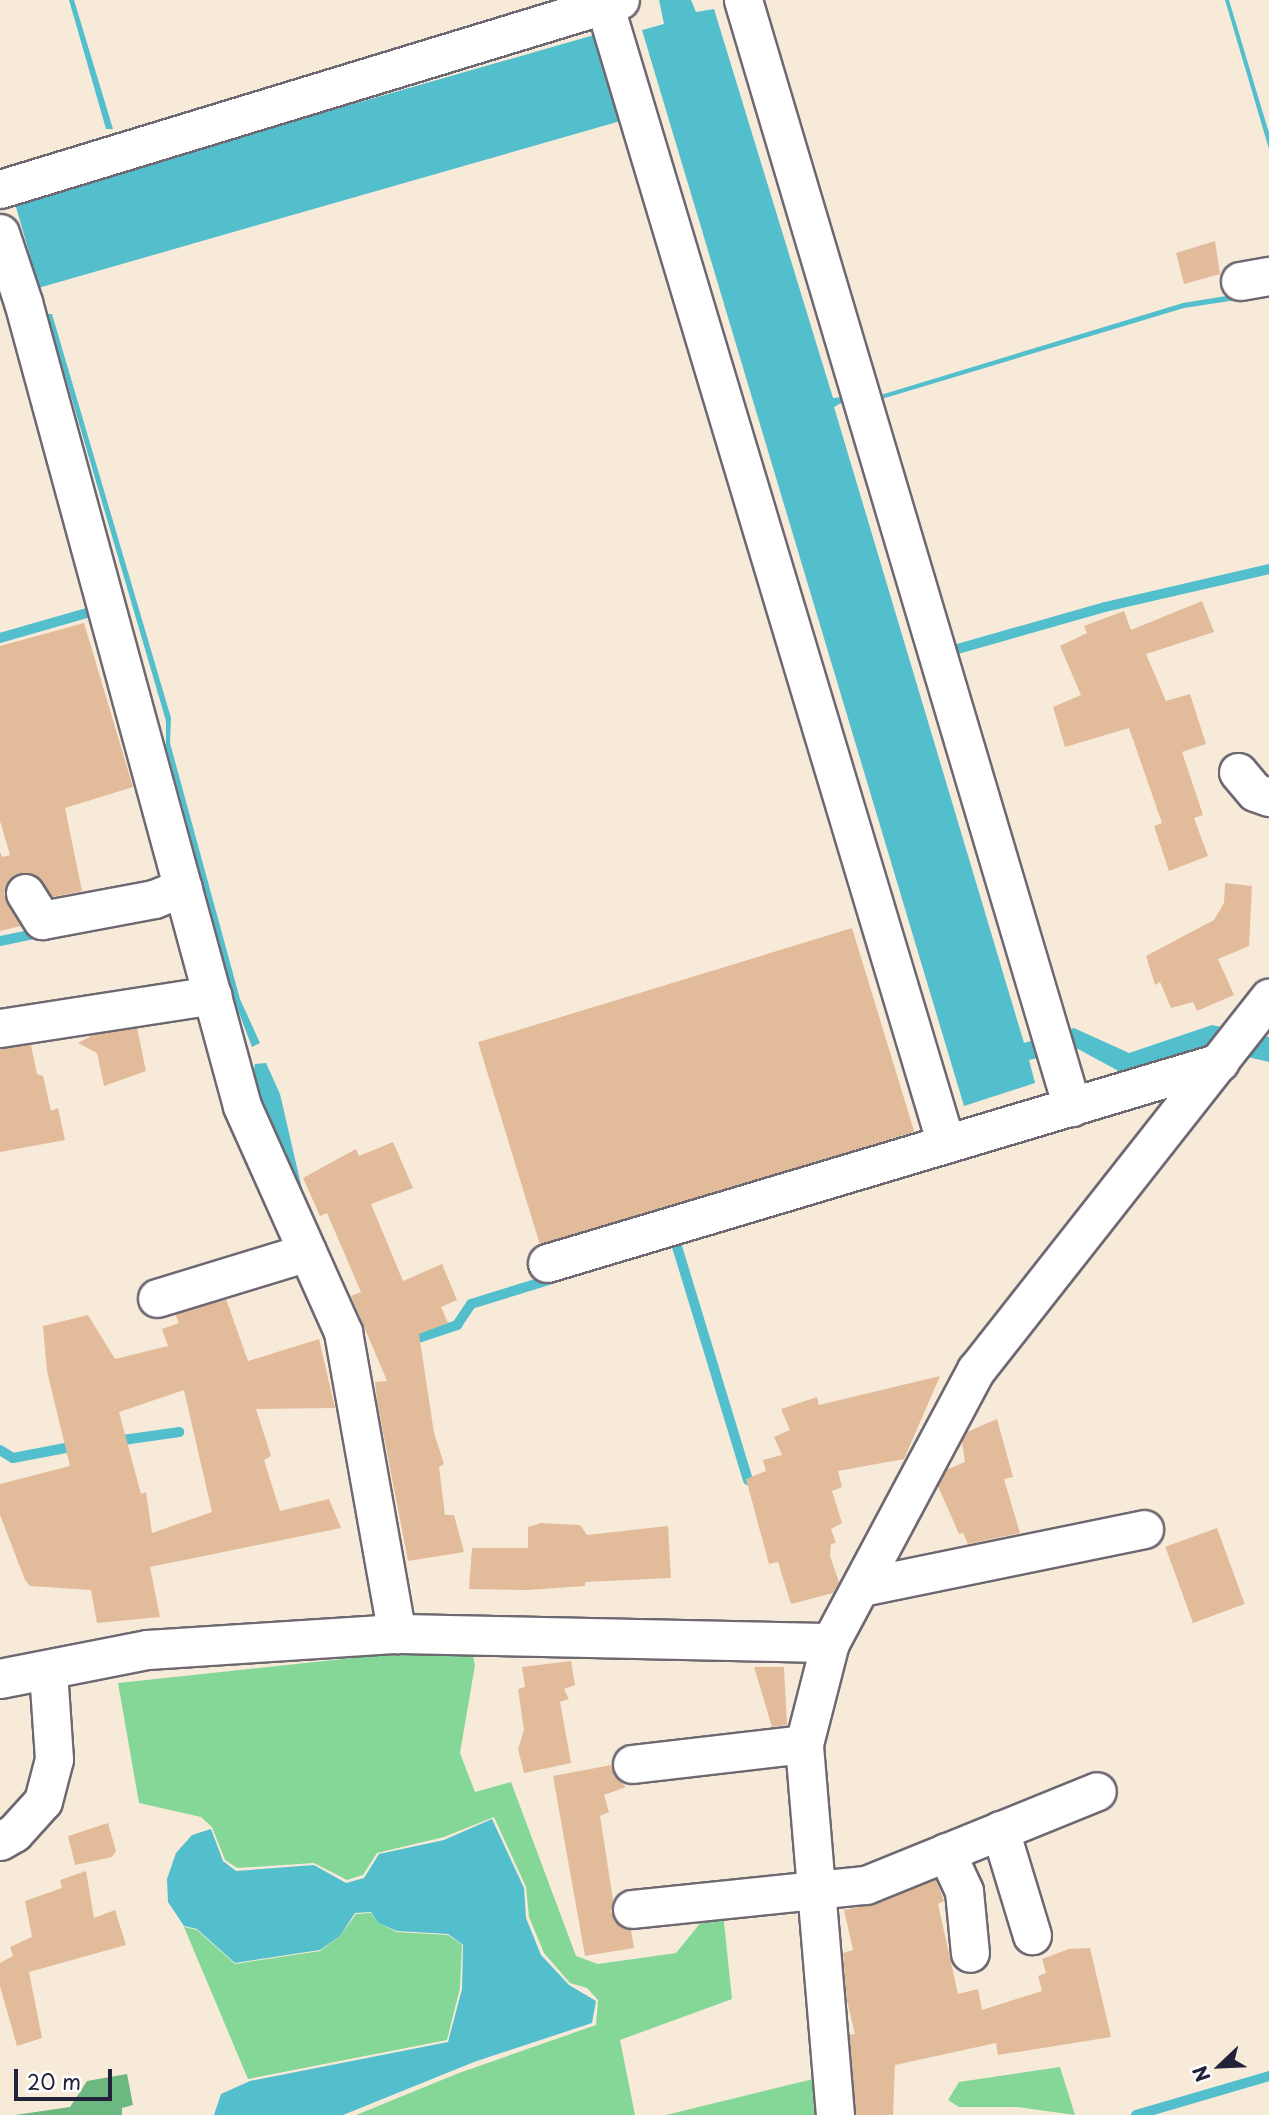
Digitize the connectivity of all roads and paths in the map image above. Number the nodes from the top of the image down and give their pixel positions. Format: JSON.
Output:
{"nodes":[{"id":1,"x":744,"y":0,"type":"edge"},
{"id":2,"x":609,"y":1,"type":"edge"},
{"id":3,"x":0,"y":189,"type":"edge"},
{"id":4,"x":0,"y":233,"type":"edge"},
{"id":5,"x":1238,"y":772,"type":"dead end"},
{"id":6,"x":1269,"y":797,"type":"edge"},
{"id":7,"x":183,"y":887,"type":"junction"},
{"id":8,"x":25,"y":893,"type":"dead end"},
{"id":9,"x":212,"y":995,"type":"junction"},
{"id":10,"x":1264,"y":1011,"type":"edge"},
{"id":11,"x":0,"y":1028,"type":"edge"},
{"id":12,"x":1220,"y":1062,"type":"junction"},
{"id":13,"x":1072,"y":1107,"type":"junction"},
{"id":14,"x":946,"y":1144,"type":"junction"},
{"id":15,"x":307,"y":1252,"type":"junction"},
{"id":16,"x":547,"y":1264,"type":"dead end"},
{"id":17,"x":157,"y":1298,"type":"dead end"},
{"id":18,"x":1144,"y":1529,"type":"dead end"},
{"id":19,"x":862,"y":1587,"type":"junction"},
{"id":20,"x":397,"y":1634,"type":"junction"},
{"id":21,"x":830,"y":1643,"type":"junction"},
{"id":22,"x":48,"y":1670,"type":"junction"},
{"id":23,"x":0,"y":1679,"type":"edge"},
{"id":24,"x":804,"y":1744,"type":"junction"},
{"id":25,"x":632,"y":1764,"type":"dead end"},
{"id":26,"x":1097,"y":1791,"type":"dead end"},
{"id":27,"x":1000,"y":1830,"type":"junction"},
{"id":28,"x":0,"y":1841,"type":"edge"},
{"id":29,"x":946,"y":1852,"type":"junction"},
{"id":30,"x":816,"y":1891,"type":"junction"},
{"id":31,"x":632,"y":1909,"type":"dead end"},
{"id":32,"x":1032,"y":1935,"type":"dead end"},
{"id":33,"x":970,"y":1953,"type":"dead end"},
{"id":34,"x":835,"y":2115,"type":"edge"}],
"edges":[{"from":1,"to":13,"type":"street"},
{"from":2,"to":3,"type":"street"},
{"from":2,"to":14,"type":"street"},
{"from":4,"to":7,"type":"street"},
{"from":5,"to":6,"type":"street"},
{"from":7,"to":8,"type":"street"},
{"from":7,"to":9,"type":"street"},
{"from":9,"to":11,"type":"street"},
{"from":9,"to":15,"type":"street"},
{"from":10,"to":12,"type":"street"},
{"from":12,"to":13,"type":"street"},
{"from":12,"to":19,"type":"street"},
{"from":13,"to":14,"type":"street"},
{"from":14,"to":16,"type":"street"},
{"from":15,"to":17,"type":"street"},
{"from":15,"to":20,"type":"street"},
{"from":18,"to":19,"type":"street"},
{"from":19,"to":21,"type":"street"},
{"from":20,"to":21,"type":"street"},
{"from":20,"to":22,"type":"street"},
{"from":21,"to":24,"type":"street"},
{"from":22,"to":23,"type":"street"},
{"from":22,"to":28,"type":"street"},
{"from":24,"to":25,"type":"street"},
{"from":24,"to":30,"type":"street"},
{"from":26,"to":27,"type":"street"},
{"from":27,"to":29,"type":"street"},
{"from":27,"to":32,"type":"street"},
{"from":29,"to":30,"type":"street"},
{"from":29,"to":33,"type":"street"},
{"from":30,"to":31,"type":"street"},
{"from":30,"to":34,"type":"street"}]}
